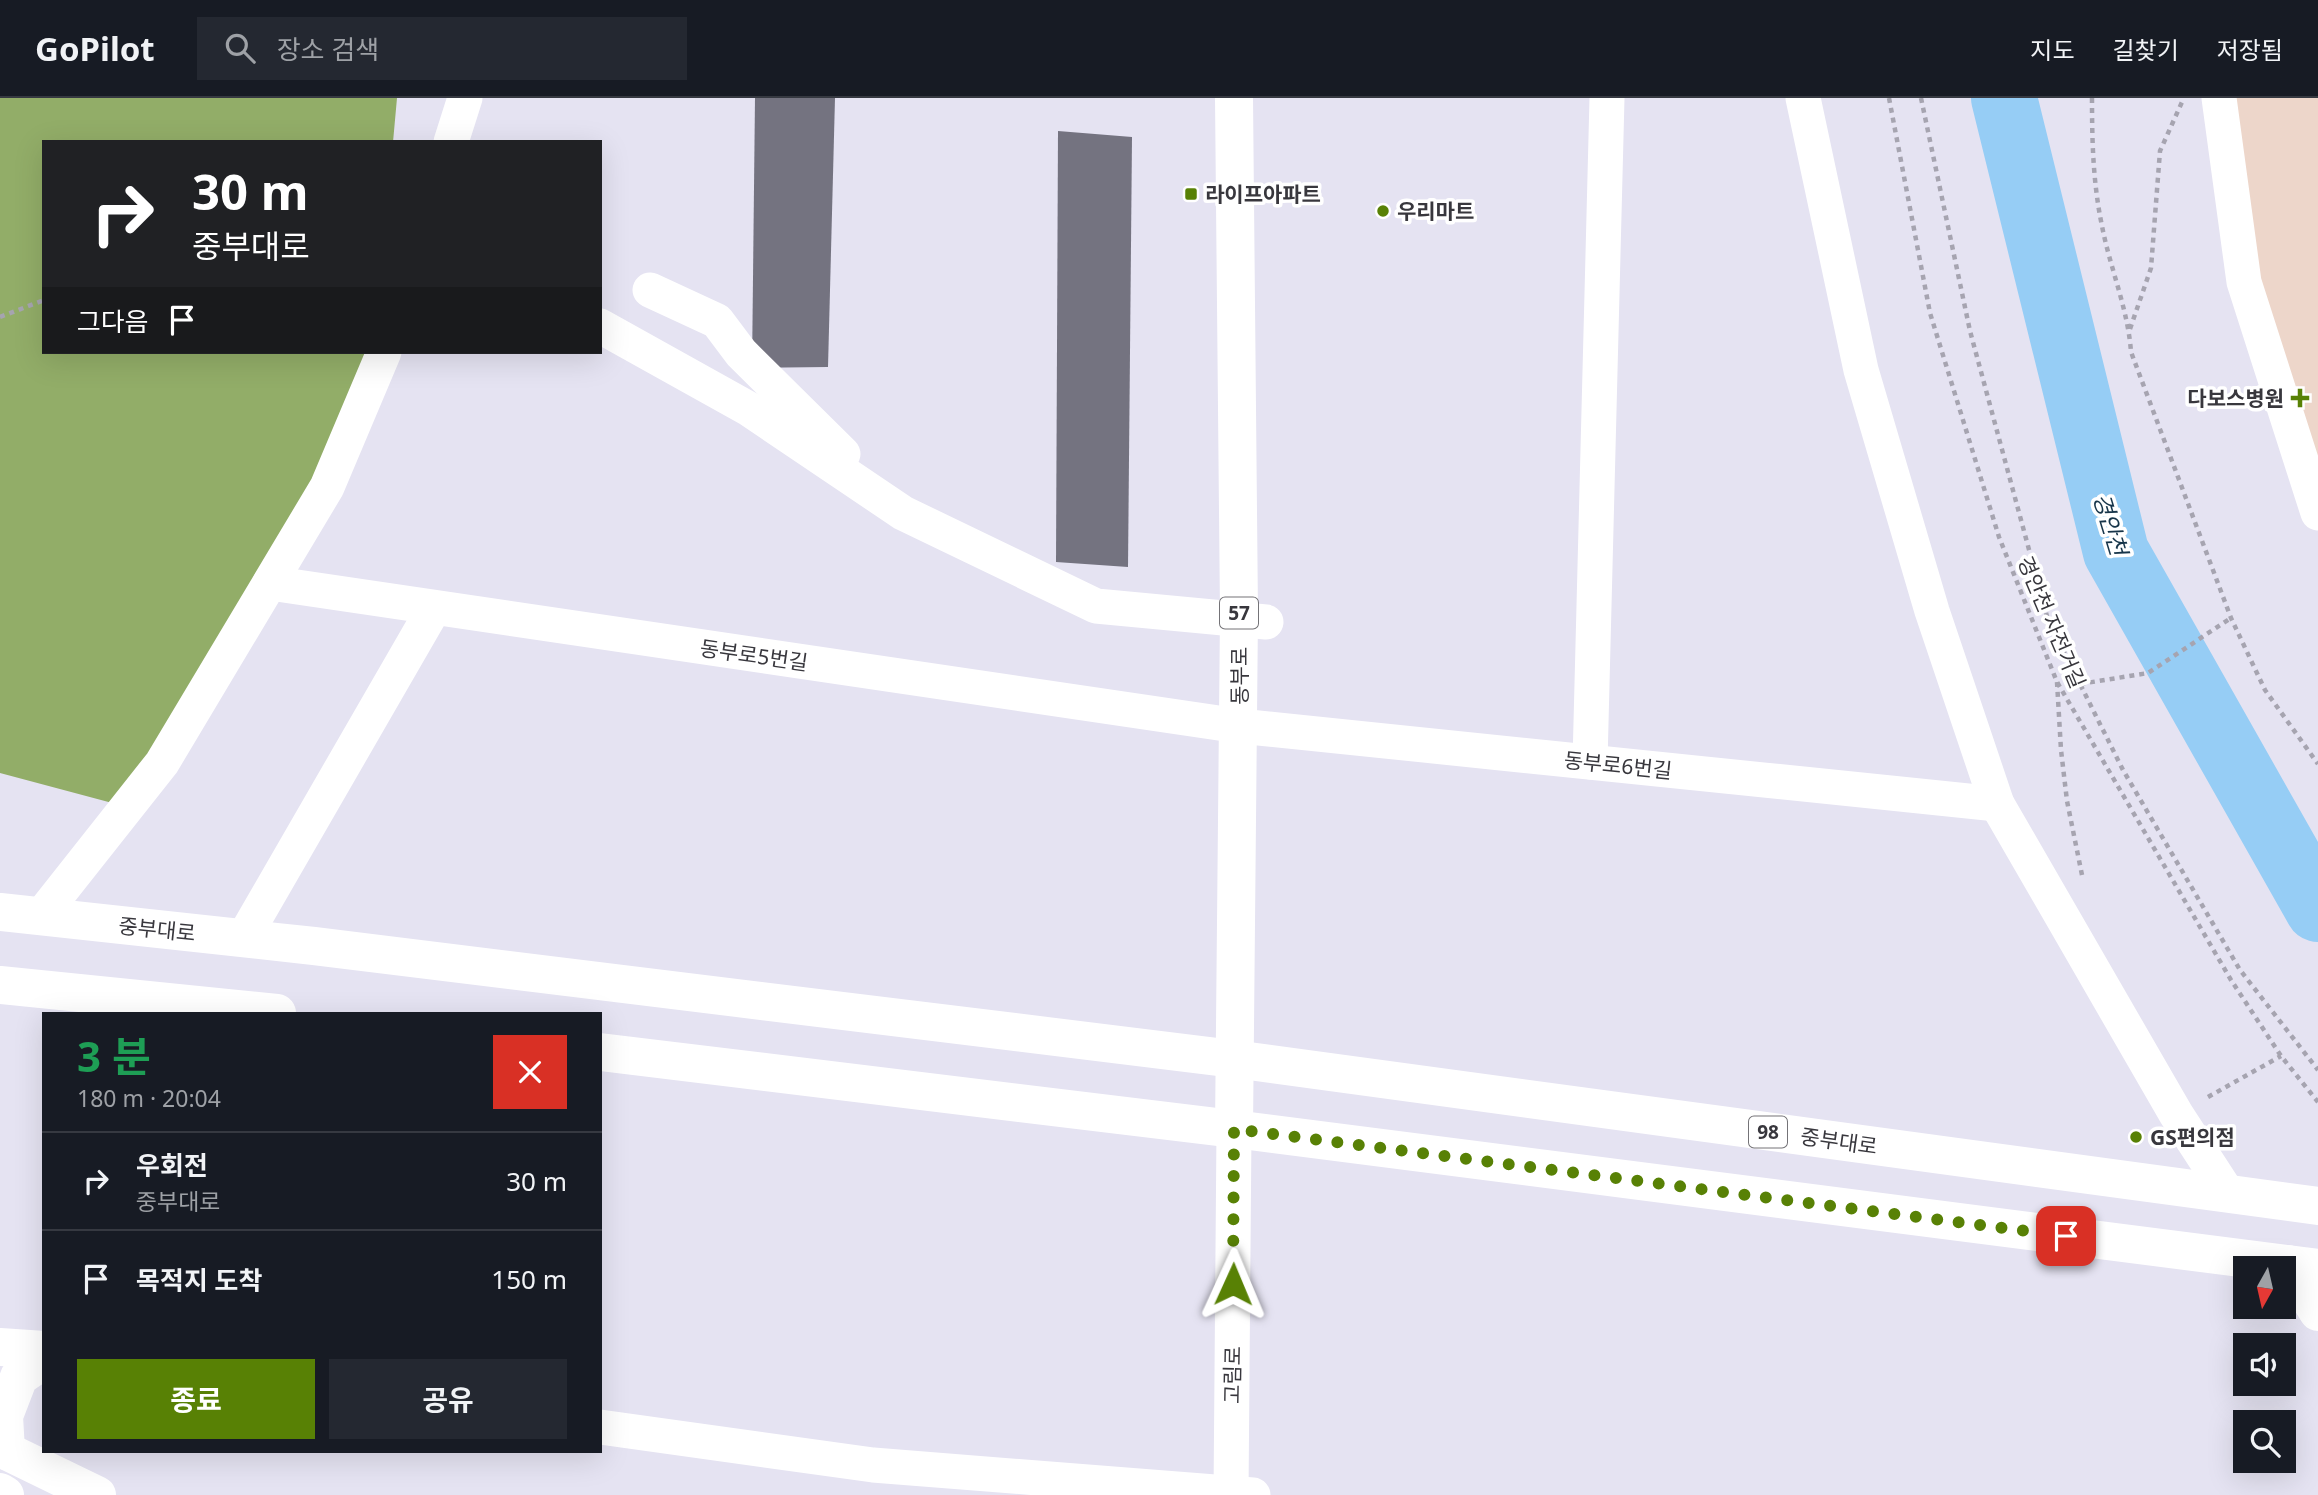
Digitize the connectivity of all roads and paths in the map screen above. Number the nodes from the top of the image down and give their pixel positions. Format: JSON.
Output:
{"nodes":[{"id":1,"x":465,"y":98,"type":"edge"},
{"id":2,"x":1234,"y":98,"type":"edge"},
{"id":3,"x":1607,"y":98,"type":"edge"},
{"id":4,"x":1803,"y":98,"type":"edge"},
{"id":5,"x":1889,"y":98,"type":"edge"},
{"id":6,"x":1921,"y":98,"type":"edge"},
{"id":7,"x":2092,"y":98,"type":"edge"},
{"id":8,"x":2185,"y":98,"type":"edge"},
{"id":9,"x":2219,"y":98,"type":"edge"},
{"id":10,"x":452,"y":140,"type":"edge"},
{"id":11,"x":650,"y":290,"type":"dead end"},
{"id":12,"x":42,"y":301,"type":"edge"},
{"id":13,"x":0,"y":317,"type":"edge"},
{"id":14,"x":602,"y":327,"type":"edge"},
{"id":15,"x":2130,"y":331,"type":"junction"},
{"id":16,"x":383,"y":354,"type":"edge"},
{"id":17,"x":903,"y":513,"type":"junction"},
{"id":18,"x":2318,"y":513,"type":"edge"},
{"id":19,"x":270,"y":583,"type":"junction"},
{"id":20,"x":434,"y":608,"type":"junction"},
{"id":21,"x":2231,"y":618,"type":"junction"},
{"id":22,"x":1252,"y":621,"type":"junction"},
{"id":23,"x":2057,"y":682,"type":"junction"},
{"id":24,"x":2080,"y":684,"type":"junction"},
{"id":25,"x":1239,"y":726,"type":"junction"},
{"id":26,"x":1590,"y":762,"type":"junction"},
{"id":27,"x":2318,"y":764,"type":"edge"},
{"id":28,"x":1997,"y":804,"type":"junction"},
{"id":29,"x":2083,"y":881,"type":"dead end"},
{"id":30,"x":0,"y":912,"type":"edge"},
{"id":31,"x":41,"y":916,"type":"junction"},
{"id":32,"x":243,"y":939,"type":"junction"},
{"id":33,"x":0,"y":985,"type":"edge"},
{"id":34,"x":148,"y":1007,"type":"edge"},
{"id":35,"x":255,"y":1012,"type":"edge"},
{"id":36,"x":602,"y":1052,"type":"edge"},
{"id":37,"x":2281,"y":1056,"type":"junction"},
{"id":38,"x":1234,"y":1059,"type":"junction"},
{"id":39,"x":2318,"y":1070,"type":"edge"},
{"id":40,"x":2318,"y":1102,"type":"edge"},
{"id":41,"x":2176,"y":1114,"type":"junction"},
{"id":42,"x":1234,"y":1129,"type":"junction"},
{"id":43,"x":2228,"y":1194,"type":"junction"},
{"id":44,"x":2310,"y":1205,"type":"edge"},
{"id":45,"x":2303,"y":1266,"type":"edge"},
{"id":46,"x":2318,"y":1312,"type":"edge"},
{"id":47,"x":0,"y":1348,"type":"edge"},
{"id":48,"x":42,"y":1350,"type":"edge"},
{"id":49,"x":42,"y":1361,"type":"edge"},
{"id":50,"x":602,"y":1427,"type":"edge"},
{"id":51,"x":3,"y":1449,"type":"edge"},
{"id":52,"x":874,"y":1480,"type":"edge"},
{"id":53,"x":0,"y":1492,"type":"edge"},
{"id":54,"x":1238,"y":1494,"type":"edge"},
{"id":55,"x":5,"y":1495,"type":"edge"},
{"id":56,"x":97,"y":1495,"type":"edge"}],
"edges":[{"from":1,"to":10,"type":"street"},
{"from":2,"to":22,"type":"main road","name":"동부로","number":"57"},
{"from":3,"to":26,"type":"street"},
{"from":4,"to":28,"type":"street"},
{"from":5,"to":23,"type":"path","name":"경안천 자전거길"},
{"from":6,"to":24,"type":"path"},
{"from":7,"to":15,"type":"path"},
{"from":8,"to":15,"type":"path"},
{"from":9,"to":18,"type":"street"},
{"from":11,"to":17,"type":"street"},
{"from":12,"to":13,"type":"path"},
{"from":14,"to":17,"type":"street"},
{"from":15,"to":21,"type":"path"},
{"from":16,"to":19,"type":"street"},
{"from":17,"to":22,"type":"street"},
{"from":19,"to":20,"type":"street","name":"동부로5번길"},
{"from":19,"to":31,"type":"street"},
{"from":20,"to":25,"type":"street","name":"동부로5번길"},
{"from":20,"to":32,"type":"street"},
{"from":21,"to":24,"type":"path"},
{"from":21,"to":27,"type":"path"},
{"from":22,"to":25,"type":"main road","name":"동부로","number":"57"},
{"from":23,"to":29,"type":"path"},
{"from":23,"to":37,"type":"path","name":"경안천 자전거길"},
{"from":24,"to":39,"type":"path"},
{"from":25,"to":26,"type":"street","name":"동부로6번길"},
{"from":25,"to":38,"type":"main road","name":"동부로","number":"57"},
{"from":26,"to":28,"type":"street","name":"동부로6번길"},
{"from":28,"to":41,"type":"street"},
{"from":30,"to":31,"type":"main road","name":"중부대로"},
{"from":31,"to":32,"type":"main road","name":"중부대로"},
{"from":32,"to":38,"type":"main road","name":"중부대로"},
{"from":33,"to":34,"type":"main road"},
{"from":34,"to":35,"type":"main road"},
{"from":36,"to":42,"type":"main road"},
{"from":37,"to":40,"type":"path","name":"경안천 자전거길"},
{"from":37,"to":41,"type":"path"},
{"from":38,"to":42,"type":"main road","name":"동부로","number":"57"},
{"from":38,"to":43,"type":"main road","name":"중부대로","number":"98"},
{"from":41,"to":43,"type":"street"},
{"from":42,"to":45,"type":"main road"},
{"from":42,"to":54,"type":"street","name":"고림로"},
{"from":43,"to":44,"type":"main road","name":"중부대로","number":"98"},
{"from":45,"to":46,"type":"main road"},
{"from":47,"to":48,"type":"main road"},
{"from":49,"to":51,"type":"main road"},
{"from":50,"to":52,"type":"street"},
{"from":51,"to":56,"type":"main road"},
{"from":52,"to":54,"type":"street"},
{"from":53,"to":55,"type":"main road"}]}
